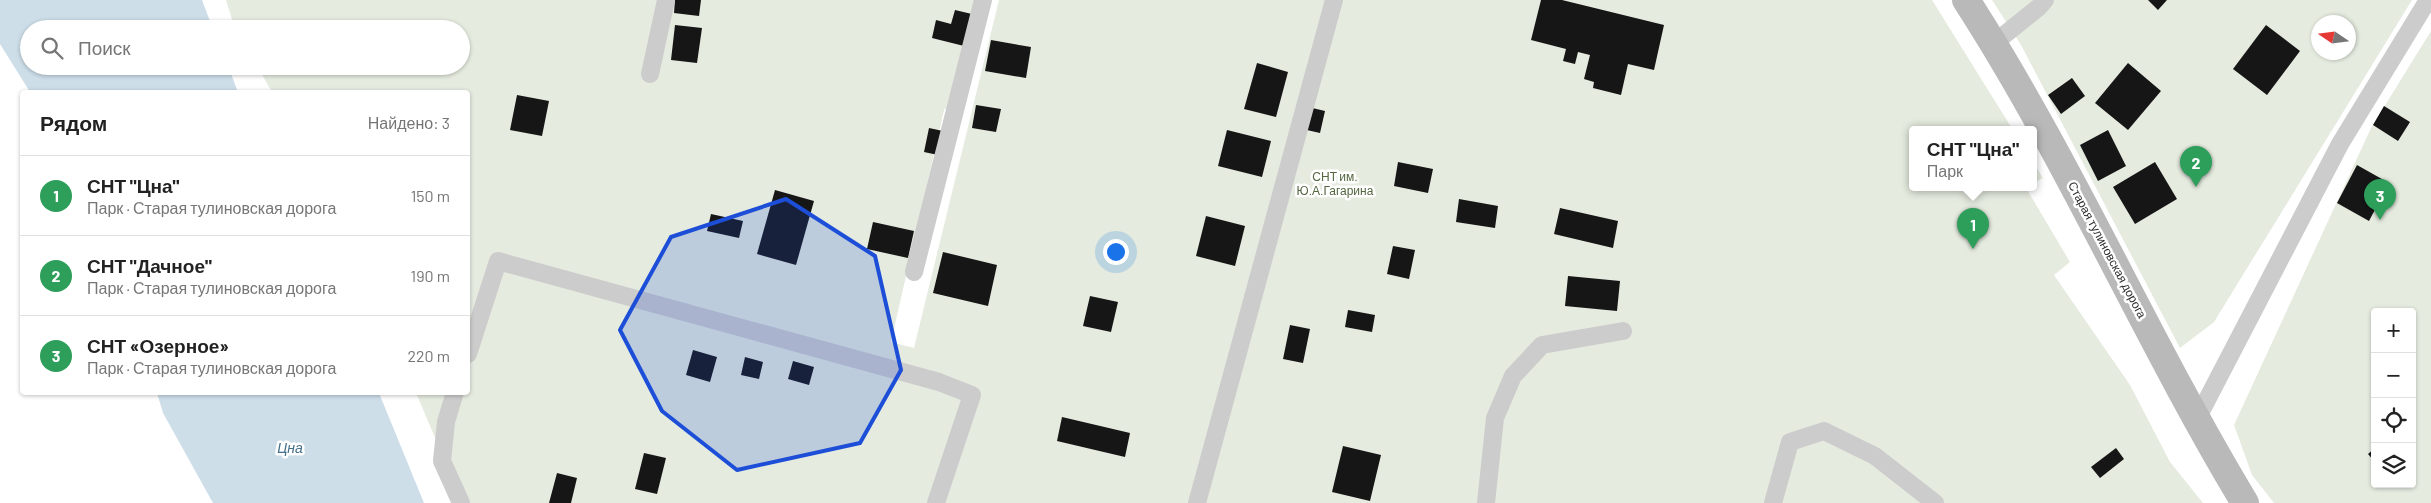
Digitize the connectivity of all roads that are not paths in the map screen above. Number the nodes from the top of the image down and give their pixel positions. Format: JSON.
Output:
{"nodes":[{"id":1,"x":666,"y":0,"type":"edge"},
{"id":2,"x":983,"y":0,"type":"edge"},
{"id":3,"x":1334,"y":0,"type":"edge"},
{"id":4,"x":1966,"y":0,"type":"edge"},
{"id":5,"x":2045,"y":0,"type":"edge"},
{"id":6,"x":2428,"y":0,"type":"edge"},
{"id":7,"x":1993,"y":44,"type":"junction"},
{"id":8,"x":650,"y":74,"type":"dead end"},
{"id":9,"x":914,"y":272,"type":"dead end"},
{"id":10,"x":1623,"y":331,"type":"dead end"},
{"id":11,"x":470,"y":348,"type":"edge"},
{"id":12,"x":454,"y":395,"type":"edge"},
{"id":13,"x":2196,"y":419,"type":"junction"},
{"id":14,"x":461,"y":503,"type":"edge"},
{"id":15,"x":936,"y":503,"type":"edge"},
{"id":16,"x":1197,"y":503,"type":"edge"},
{"id":17,"x":1486,"y":503,"type":"edge"},
{"id":18,"x":1773,"y":503,"type":"edge"},
{"id":19,"x":1935,"y":503,"type":"edge"},
{"id":20,"x":2245,"y":503,"type":"edge"}],
"edges":[{"from":1,"to":8,"type":"lane"},
{"from":2,"to":9,"type":"lane"},
{"from":3,"to":16,"type":"lane"},
{"from":4,"to":7,"type":"street","name":"Старая тулиновская дорога"},
{"from":5,"to":7,"type":"lane"},
{"from":6,"to":13,"type":"lane"},
{"from":7,"to":13,"type":"street","name":"Старая тулиновская дорога"},
{"from":10,"to":17,"type":"lane"},
{"from":11,"to":15,"type":"lane"},
{"from":12,"to":14,"type":"lane"},
{"from":13,"to":20,"type":"street","name":"Старая тулиновская дорога"},
{"from":18,"to":19,"type":"lane"}]}
